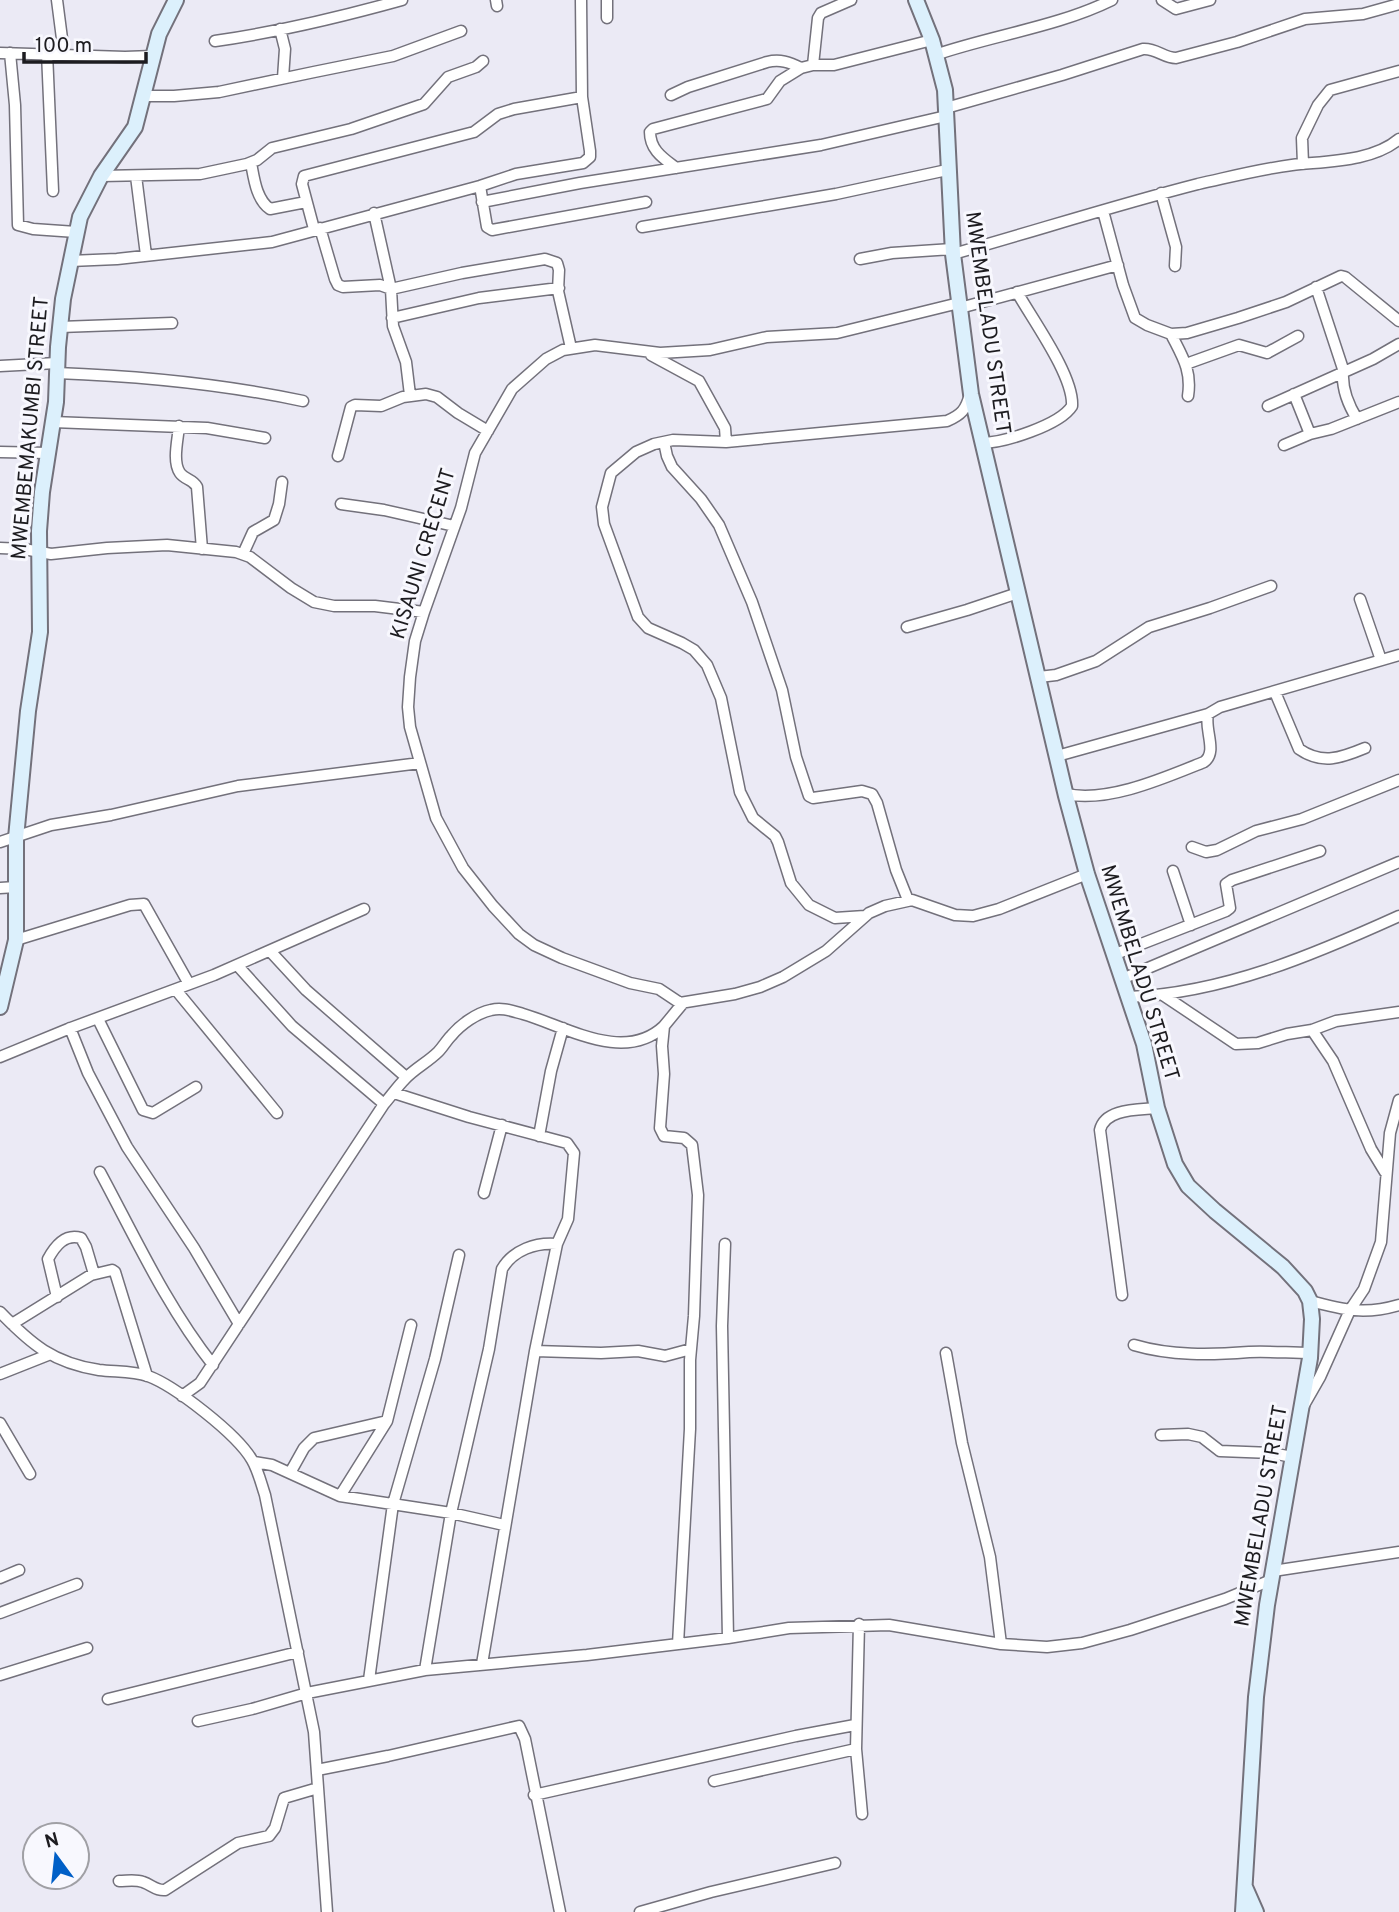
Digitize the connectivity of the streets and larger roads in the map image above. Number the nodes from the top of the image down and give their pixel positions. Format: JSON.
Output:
{"nodes":[{"id":1,"x":57,"y":0,"type":"edge"},
{"id":2,"x":176,"y":0,"type":"edge"},
{"id":3,"x":402,"y":0,"type":"edge"},
{"id":4,"x":581,"y":0,"type":"edge"},
{"id":5,"x":607,"y":0,"type":"edge"},
{"id":6,"x":851,"y":0,"type":"edge"},
{"id":7,"x":916,"y":0,"type":"edge"},
{"id":8,"x":1112,"y":0,"type":"edge"},
{"id":9,"x":1162,"y":0,"type":"edge"},
{"id":10,"x":1210,"y":0,"type":"edge"},
{"id":11,"x":1399,"y":4,"type":"edge"},
{"id":12,"x":607,"y":18,"type":"dead end"},
{"id":13,"x":280,"y":29,"type":"junction"},
{"id":14,"x":461,"y":31,"type":"dead end"},
{"id":15,"x":932,"y":40,"type":"junction"},
{"id":16,"x":215,"y":41,"type":"dead end"},
{"id":17,"x":5,"y":53,"type":"edge"},
{"id":18,"x":47,"y":53,"type":"junction"},
{"id":19,"x":64,"y":54,"type":"junction"},
{"id":20,"x":935,"y":55,"type":"junction"},
{"id":21,"x":153,"y":56,"type":"junction"},
{"id":22,"x":483,"y":61,"type":"dead end"},
{"id":23,"x":813,"y":65,"type":"junction"},
{"id":24,"x":801,"y":68,"type":"junction"},
{"id":25,"x":1399,"y":71,"type":"edge"},
{"id":26,"x":283,"y":79,"type":"junction"},
{"id":27,"x":671,"y":95,"type":"dead end"},
{"id":28,"x":143,"y":96,"type":"junction"},
{"id":29,"x":582,"y":97,"type":"junction"},
{"id":30,"x":946,"y":112,"type":"junction"},
{"id":31,"x":1399,"y":139,"type":"edge"},
{"id":32,"x":251,"y":163,"type":"junction"},
{"id":33,"x":1303,"y":164,"type":"junction"},
{"id":34,"x":676,"y":168,"type":"junction"},
{"id":35,"x":947,"y":170,"type":"junction"},
{"id":36,"x":101,"y":176,"type":"junction"},
{"id":37,"x":136,"y":176,"type":"junction"},
{"id":38,"x":480,"y":186,"type":"junction"},
{"id":39,"x":53,"y":191,"type":"dead end"},
{"id":40,"x":1161,"y":194,"type":"junction"},
{"id":41,"x":306,"y":202,"type":"junction"},
{"id":42,"x":482,"y":202,"type":"junction"},
{"id":43,"x":646,"y":202,"type":"dead end"},
{"id":44,"x":1103,"y":211,"type":"junction"},
{"id":45,"x":374,"y":213,"type":"junction"},
{"id":46,"x":642,"y":227,"type":"dead end"},
{"id":47,"x":317,"y":229,"type":"junction"},
{"id":48,"x":76,"y":232,"type":"junction"},
{"id":49,"x":952,"y":252,"type":"junction"},
{"id":50,"x":146,"y":255,"type":"junction"},
{"id":51,"x":860,"y":258,"type":"dead end"},
{"id":52,"x":70,"y":261,"type":"junction"},
{"id":53,"x":1118,"y":265,"type":"junction"},
{"id":54,"x":1175,"y":266,"type":"dead end"},
{"id":55,"x":1316,"y":287,"type":"junction"},
{"id":56,"x":559,"y":288,"type":"junction"},
{"id":57,"x":391,"y":289,"type":"junction"},
{"id":58,"x":1017,"y":292,"type":"junction"},
{"id":59,"x":960,"y":306,"type":"junction"},
{"id":60,"x":392,"y":318,"type":"junction"},
{"id":61,"x":1399,"y":321,"type":"edge"},
{"id":62,"x":172,"y":323,"type":"dead end"},
{"id":63,"x":60,"y":327,"type":"junction"},
{"id":64,"x":1171,"y":334,"type":"junction"},
{"id":65,"x":1297,"y":336,"type":"dead end"},
{"id":66,"x":1399,"y":344,"type":"edge"},
{"id":67,"x":571,"y":348,"type":"junction"},
{"id":68,"x":643,"y":351,"type":"junction"},
{"id":69,"x":1186,"y":364,"type":"junction"},
{"id":70,"x":0,"y":366,"type":"edge"},
{"id":71,"x":57,"y":368,"type":"junction"},
{"id":72,"x":1344,"y":373,"type":"junction"},
{"id":73,"x":971,"y":394,"type":"junction"},
{"id":74,"x":1294,"y":394,"type":"junction"},
{"id":75,"x":410,"y":395,"type":"junction"},
{"id":76,"x":1188,"y":396,"type":"dead end"},
{"id":77,"x":303,"y":401,"type":"dead end"},
{"id":78,"x":1399,"y":401,"type":"edge"},
{"id":79,"x":1268,"y":406,"type":"dead end"},
{"id":80,"x":1357,"y":419,"type":"junction"},
{"id":81,"x":53,"y":422,"type":"junction"},
{"id":82,"x":179,"y":426,"type":"junction"},
{"id":83,"x":488,"y":430,"type":"junction"},
{"id":84,"x":1310,"y":434,"type":"junction"},
{"id":85,"x":265,"y":438,"type":"dead end"},
{"id":86,"x":664,"y":442,"type":"junction"},
{"id":87,"x":726,"y":442,"type":"junction"},
{"id":88,"x":981,"y":443,"type":"junction"},
{"id":89,"x":1284,"y":445,"type":"dead end"},
{"id":90,"x":0,"y":453,"type":"edge"},
{"id":91,"x":48,"y":453,"type":"junction"},
{"id":92,"x":338,"y":456,"type":"dead end"},
{"id":93,"x":282,"y":482,"type":"dead end"},
{"id":94,"x":341,"y":504,"type":"dead end"},
{"id":95,"x":454,"y":526,"type":"junction"},
{"id":96,"x":0,"y":548,"type":"edge"},
{"id":97,"x":202,"y":548,"type":"junction"},
{"id":98,"x":38,"y":553,"type":"junction"},
{"id":99,"x":243,"y":554,"type":"junction"},
{"id":100,"x":1271,"y":586,"type":"dead end"},
{"id":101,"x":1018,"y":593,"type":"junction"},
{"id":102,"x":1360,"y":599,"type":"dead end"},
{"id":103,"x":424,"y":611,"type":"junction"},
{"id":104,"x":907,"y":626,"type":"dead end"},
{"id":105,"x":1399,"y":655,"type":"edge"},
{"id":106,"x":1381,"y":660,"type":"junction"},
{"id":107,"x":1039,"y":677,"type":"junction"},
{"id":108,"x":1275,"y":692,"type":"junction"},
{"id":109,"x":1208,"y":714,"type":"junction"},
{"id":110,"x":1365,"y":748,"type":"dead end"},
{"id":111,"x":1057,"y":756,"type":"junction"},
{"id":112,"x":420,"y":763,"type":"junction"},
{"id":113,"x":1399,"y":780,"type":"edge"},
{"id":114,"x":1066,"y":794,"type":"junction"},
{"id":115,"x":16,"y":838,"type":"junction"},
{"id":116,"x":0,"y":842,"type":"edge"},
{"id":117,"x":1192,"y":847,"type":"dead end"},
{"id":118,"x":1320,"y":851,"type":"dead end"},
{"id":119,"x":1399,"y":862,"type":"edge"},
{"id":120,"x":1173,"y":871,"type":"dead end"},
{"id":121,"x":1087,"y":874,"type":"junction"},
{"id":122,"x":16,"y":887,"type":"junction"},
{"id":123,"x":0,"y":888,"type":"edge"},
{"id":124,"x":908,"y":900,"type":"junction"},
{"id":125,"x":364,"y":909,"type":"dead end"},
{"id":126,"x":865,"y":916,"type":"junction"},
{"id":127,"x":1399,"y":916,"type":"edge"},
{"id":128,"x":1191,"y":925,"type":"junction"},
{"id":129,"x":16,"y":940,"type":"junction"},
{"id":130,"x":270,"y":951,"type":"junction"},
{"id":131,"x":1113,"y":955,"type":"junction"},
{"id":132,"x":237,"y":965,"type":"junction"},
{"id":133,"x":1122,"y":979,"type":"junction"},
{"id":134,"x":189,"y":984,"type":"junction"},
{"id":135,"x":176,"y":990,"type":"junction"},
{"id":136,"x":1163,"y":995,"type":"junction"},
{"id":137,"x":1129,"y":997,"type":"junction"},
{"id":138,"x":683,"y":1003,"type":"junction"},
{"id":139,"x":0,"y":1007,"type":"edge"},
{"id":140,"x":1399,"y":1012,"type":"edge"},
{"id":141,"x":98,"y":1019,"type":"junction"},
{"id":142,"x":664,"y":1026,"type":"junction"},
{"id":143,"x":70,"y":1028,"type":"junction"},
{"id":144,"x":563,"y":1028,"type":"junction"},
{"id":145,"x":1312,"y":1030,"type":"junction"},
{"id":146,"x":0,"y":1057,"type":"edge"},
{"id":147,"x":406,"y":1077,"type":"junction"},
{"id":148,"x":196,"y":1087,"type":"dead end"},
{"id":149,"x":394,"y":1093,"type":"junction"},
{"id":150,"x":1399,"y":1100,"type":"edge"},
{"id":151,"x":384,"y":1104,"type":"junction"},
{"id":152,"x":1157,"y":1108,"type":"junction"},
{"id":153,"x":276,"y":1113,"type":"dead end"},
{"id":154,"x":502,"y":1125,"type":"junction"},
{"id":155,"x":539,"y":1136,"type":"junction"},
{"id":156,"x":100,"y":1172,"type":"dead end"},
{"id":157,"x":1385,"y":1172,"type":"junction"},
{"id":158,"x":484,"y":1193,"type":"dead end"},
{"id":159,"x":557,"y":1244,"type":"junction"},
{"id":160,"x":725,"y":1244,"type":"dead end"},
{"id":161,"x":459,"y":1255,"type":"dead end"},
{"id":162,"x":94,"y":1274,"type":"junction"},
{"id":163,"x":1122,"y":1295,"type":"dead end"},
{"id":164,"x":57,"y":1297,"type":"junction"},
{"id":165,"x":1310,"y":1301,"type":"junction"},
{"id":166,"x":1399,"y":1306,"type":"edge"},
{"id":167,"x":1350,"y":1310,"type":"junction"},
{"id":168,"x":0,"y":1312,"type":"edge"},
{"id":169,"x":12,"y":1324,"type":"junction"},
{"id":170,"x":239,"y":1324,"type":"junction"},
{"id":171,"x":411,"y":1325,"type":"dead end"},
{"id":172,"x":1135,"y":1345,"type":"dead end"},
{"id":173,"x":691,"y":1349,"type":"junction"},
{"id":174,"x":535,"y":1351,"type":"junction"},
{"id":175,"x":946,"y":1353,"type":"dead end"},
{"id":176,"x":1310,"y":1353,"type":"junction"},
{"id":177,"x":48,"y":1355,"type":"junction"},
{"id":178,"x":213,"y":1365,"type":"junction"},
{"id":179,"x":0,"y":1374,"type":"edge"},
{"id":180,"x":147,"y":1376,"type":"junction"},
{"id":181,"x":182,"y":1396,"type":"junction"},
{"id":182,"x":1301,"y":1410,"type":"junction"},
{"id":183,"x":387,"y":1421,"type":"junction"},
{"id":184,"x":0,"y":1423,"type":"edge"},
{"id":185,"x":1160,"y":1435,"type":"dead end"},
{"id":186,"x":1292,"y":1457,"type":"junction"},
{"id":187,"x":254,"y":1462,"type":"junction"},
{"id":188,"x":290,"y":1473,"type":"junction"},
{"id":189,"x":30,"y":1474,"type":"dead end"},
{"id":190,"x":340,"y":1496,"type":"junction"},
{"id":191,"x":393,"y":1504,"type":"junction"},
{"id":192,"x":451,"y":1513,"type":"junction"},
{"id":193,"x":504,"y":1525,"type":"junction"},
{"id":194,"x":1399,"y":1552,"type":"edge"},
{"id":195,"x":19,"y":1570,"type":"dead end"},
{"id":196,"x":1272,"y":1575,"type":"junction"},
{"id":197,"x":0,"y":1578,"type":"edge"},
{"id":198,"x":77,"y":1584,"type":"dead end"},
{"id":199,"x":0,"y":1613,"type":"edge"},
{"id":200,"x":859,"y":1624,"type":"junction"},
{"id":201,"x":728,"y":1639,"type":"junction"},
{"id":202,"x":678,"y":1644,"type":"junction"},
{"id":203,"x":1000,"y":1644,"type":"junction"},
{"id":204,"x":87,"y":1648,"type":"dead end"},
{"id":205,"x":298,"y":1652,"type":"junction"},
{"id":206,"x":482,"y":1664,"type":"junction"},
{"id":207,"x":425,"y":1670,"type":"junction"},
{"id":208,"x":0,"y":1675,"type":"edge"},
{"id":209,"x":369,"y":1680,"type":"junction"},
{"id":210,"x":307,"y":1693,"type":"junction"},
{"id":211,"x":108,"y":1699,"type":"dead end"},
{"id":212,"x":198,"y":1721,"type":"dead end"},
{"id":213,"x":855,"y":1725,"type":"junction"},
{"id":214,"x":856,"y":1749,"type":"junction"},
{"id":215,"x":317,"y":1770,"type":"junction"},
{"id":216,"x":714,"y":1781,"type":"dead end"},
{"id":217,"x":318,"y":1788,"type":"junction"},
{"id":218,"x":534,"y":1795,"type":"junction"},
{"id":219,"x":862,"y":1814,"type":"dead end"},
{"id":220,"x":835,"y":1863,"type":"dead end"},
{"id":221,"x":119,"y":1881,"type":"dead end"},
{"id":222,"x":1243,"y":1882,"type":"junction"},
{"id":223,"x":327,"y":1912,"type":"edge"},
{"id":224,"x":560,"y":1912,"type":"edge"},
{"id":225,"x":640,"y":1912,"type":"edge"},
{"id":226,"x":1243,"y":1912,"type":"edge"},
{"id":227,"x":1256,"y":1912,"type":"edge"}],
"edges":[{"from":1,"to":19,"type":"street"},
{"from":2,"to":21,"type":"street","name":"MWEMBEMAKUMBI STREET"},
{"from":3,"to":13,"type":"street"},
{"from":4,"to":29,"type":"street"},
{"from":5,"to":12,"type":"street"},
{"from":6,"to":23,"type":"street"},
{"from":7,"to":15,"type":"street","name":"MWEMBELADU STREET"},
{"from":8,"to":20,"type":"street"},
{"from":9,"to":10,"type":"street"},
{"from":11,"to":30,"type":"street"},
{"from":13,"to":16,"type":"street"},
{"from":13,"to":26,"type":"street"},
{"from":14,"to":26,"type":"street"},
{"from":15,"to":20,"type":"street","name":"MWEMBELADU STREET"},
{"from":15,"to":23,"type":"street"},
{"from":17,"to":18,"type":"street"},
{"from":17,"to":48,"type":"street"},
{"from":18,"to":19,"type":"street"},
{"from":18,"to":39,"type":"street"},
{"from":19,"to":21,"type":"street"},
{"from":20,"to":30,"type":"street","name":"MWEMBELADU STREET"},
{"from":21,"to":28,"type":"street","name":"MWEMBEMAKUMBI STREET"},
{"from":22,"to":32,"type":"street"},
{"from":23,"to":24,"type":"street"},
{"from":24,"to":27,"type":"street"},
{"from":24,"to":34,"type":"street"},
{"from":25,"to":33,"type":"street"},
{"from":26,"to":28,"type":"street"},
{"from":28,"to":36,"type":"street","name":"MWEMBEMAKUMBI STREET"},
{"from":29,"to":38,"type":"street"},
{"from":29,"to":41,"type":"street"},
{"from":30,"to":34,"type":"street"},
{"from":30,"to":35,"type":"street","name":"MWEMBELADU STREET"},
{"from":31,"to":33,"type":"street"},
{"from":32,"to":37,"type":"street"},
{"from":32,"to":41,"type":"street"},
{"from":33,"to":40,"type":"street"},
{"from":34,"to":42,"type":"street"},
{"from":35,"to":46,"type":"street"},
{"from":35,"to":49,"type":"street","name":"MWEMBELADU STREET"},
{"from":36,"to":37,"type":"street"},
{"from":36,"to":48,"type":"street","name":"MWEMBEMAKUMBI STREET"},
{"from":37,"to":50,"type":"street"},
{"from":38,"to":42,"type":"street"},
{"from":38,"to":45,"type":"street"},
{"from":40,"to":44,"type":"street"},
{"from":40,"to":54,"type":"street"},
{"from":41,"to":47,"type":"street"},
{"from":42,"to":43,"type":"street"},
{"from":44,"to":49,"type":"street"},
{"from":44,"to":53,"type":"street"},
{"from":45,"to":47,"type":"street"},
{"from":45,"to":57,"type":"street"},
{"from":47,"to":50,"type":"street"},
{"from":47,"to":57,"type":"street"},
{"from":48,"to":52,"type":"street","name":"MWEMBEMAKUMBI STREET"},
{"from":49,"to":51,"type":"street"},
{"from":49,"to":59,"type":"street","name":"MWEMBELADU STREET"},
{"from":50,"to":52,"type":"street"},
{"from":52,"to":63,"type":"street","name":"MWEMBEMAKUMBI STREET"},
{"from":53,"to":58,"type":"street","name":"KISAUNI CRECENT"},
{"from":53,"to":64,"type":"street"},
{"from":55,"to":61,"type":"street"},
{"from":55,"to":64,"type":"street"},
{"from":55,"to":72,"type":"street"},
{"from":56,"to":57,"type":"street"},
{"from":56,"to":60,"type":"street"},
{"from":56,"to":67,"type":"street"},
{"from":57,"to":60,"type":"street"},
{"from":58,"to":59,"type":"street","name":"KISAUNI CRECENT"},
{"from":58,"to":88,"type":"street"},
{"from":59,"to":68,"type":"street","name":"KISAUNI CRECENT"},
{"from":59,"to":73,"type":"street","name":"MWEMBELADU STREET"},
{"from":60,"to":75,"type":"street"},
{"from":62,"to":63,"type":"street"},
{"from":63,"to":71,"type":"street","name":"MWEMBEMAKUMBI STREET"},
{"from":64,"to":69,"type":"street"},
{"from":65,"to":69,"type":"street"},
{"from":66,"to":72,"type":"street"},
{"from":67,"to":68,"type":"street","name":"KISAUNI CRECENT"},
{"from":67,"to":83,"type":"street","name":"KISAUNI CRECENT"},
{"from":68,"to":87,"type":"street"},
{"from":69,"to":76,"type":"street"},
{"from":70,"to":71,"type":"street"},
{"from":71,"to":77,"type":"street"},
{"from":71,"to":81,"type":"street","name":"MWEMBEMAKUMBI STREET"},
{"from":72,"to":74,"type":"street"},
{"from":72,"to":80,"type":"street"},
{"from":73,"to":87,"type":"street"},
{"from":73,"to":88,"type":"street","name":"MWEMBELADU STREET"},
{"from":74,"to":79,"type":"street"},
{"from":74,"to":84,"type":"street"},
{"from":75,"to":83,"type":"street"},
{"from":75,"to":92,"type":"street"},
{"from":78,"to":80,"type":"street"},
{"from":80,"to":84,"type":"street"},
{"from":81,"to":82,"type":"street"},
{"from":81,"to":91,"type":"street","name":"MWEMBEMAKUMBI STREET"},
{"from":82,"to":85,"type":"street"},
{"from":82,"to":97,"type":"street"},
{"from":83,"to":95,"type":"street","name":"KISAUNI CRECENT"},
{"from":84,"to":89,"type":"street"},
{"from":86,"to":87,"type":"street"},
{"from":86,"to":124,"type":"street"},
{"from":86,"to":126,"type":"street"},
{"from":88,"to":101,"type":"street","name":"MWEMBELADU STREET"},
{"from":90,"to":91,"type":"street"},
{"from":91,"to":98,"type":"street","name":"MWEMBEMAKUMBI STREET"},
{"from":93,"to":99,"type":"street"},
{"from":94,"to":95,"type":"street"},
{"from":95,"to":103,"type":"street","name":"KISAUNI CRECENT"},
{"from":96,"to":98,"type":"street"},
{"from":97,"to":98,"type":"street"},
{"from":97,"to":99,"type":"street"},
{"from":98,"to":115,"type":"street","name":"MWEMBEMAKUMBI STREET"},
{"from":99,"to":103,"type":"street"},
{"from":100,"to":107,"type":"street"},
{"from":101,"to":104,"type":"street"},
{"from":101,"to":107,"type":"street","name":"MWEMBELADU STREET"},
{"from":102,"to":106,"type":"street"},
{"from":103,"to":112,"type":"street","name":"KISAUNI CRECENT"},
{"from":105,"to":106,"type":"street"},
{"from":106,"to":108,"type":"street"},
{"from":107,"to":111,"type":"street","name":"MWEMBELADU STREET"},
{"from":108,"to":109,"type":"street"},
{"from":108,"to":110,"type":"street"},
{"from":109,"to":111,"type":"street"},
{"from":109,"to":114,"type":"street"},
{"from":111,"to":114,"type":"street","name":"MWEMBELADU STREET"},
{"from":112,"to":115,"type":"street"},
{"from":112,"to":138,"type":"street","name":"KISAUNI CRECENT"},
{"from":113,"to":117,"type":"street"},
{"from":114,"to":121,"type":"street","name":"MWEMBELADU STREET"},
{"from":115,"to":116,"type":"street"},
{"from":115,"to":122,"type":"street","name":"MWEMBEMAKUMBI STREET"},
{"from":118,"to":128,"type":"street"},
{"from":119,"to":133,"type":"street"},
{"from":120,"to":128,"type":"street"},
{"from":121,"to":124,"type":"street"},
{"from":121,"to":131,"type":"street","name":"MWEMBELADU STREET"},
{"from":122,"to":123,"type":"street"},
{"from":122,"to":129,"type":"street","name":"MWEMBEMAKUMBI STREET"},
{"from":124,"to":126,"type":"street"},
{"from":125,"to":130,"type":"street"},
{"from":126,"to":138,"type":"street"},
{"from":127,"to":136,"type":"street"},
{"from":128,"to":131,"type":"street"},
{"from":129,"to":134,"type":"street"},
{"from":129,"to":139,"type":"street","name":"MWEMBEMAKUMBI STREET"},
{"from":130,"to":132,"type":"street"},
{"from":130,"to":147,"type":"street"},
{"from":131,"to":133,"type":"street","name":"MWEMBELADU STREET"},
{"from":132,"to":134,"type":"street"},
{"from":132,"to":151,"type":"street"},
{"from":133,"to":137,"type":"street","name":"MWEMBELADU STREET"},
{"from":134,"to":135,"type":"street"},
{"from":135,"to":141,"type":"street"},
{"from":135,"to":153,"type":"street"},
{"from":136,"to":137,"type":"street"},
{"from":136,"to":145,"type":"street"},
{"from":137,"to":152,"type":"street","name":"MWEMBELADU STREET"},
{"from":138,"to":142,"type":"street"},
{"from":140,"to":145,"type":"street"},
{"from":141,"to":143,"type":"street"},
{"from":141,"to":148,"type":"street"},
{"from":142,"to":144,"type":"street"},
{"from":142,"to":173,"type":"street"},
{"from":143,"to":146,"type":"street"},
{"from":143,"to":170,"type":"street"},
{"from":144,"to":147,"type":"street"},
{"from":144,"to":155,"type":"street"},
{"from":145,"to":157,"type":"street"},
{"from":147,"to":149,"type":"street"},
{"from":149,"to":151,"type":"street"},
{"from":149,"to":154,"type":"street"},
{"from":150,"to":157,"type":"street"},
{"from":151,"to":170,"type":"street"},
{"from":152,"to":163,"type":"street"},
{"from":152,"to":165,"type":"street","name":"MWEMBELADU STREET"},
{"from":154,"to":155,"type":"street"},
{"from":154,"to":158,"type":"street"},
{"from":155,"to":159,"type":"street"},
{"from":156,"to":178,"type":"street"},
{"from":157,"to":167,"type":"street"},
{"from":159,"to":174,"type":"street"},
{"from":159,"to":192,"type":"street"},
{"from":160,"to":201,"type":"street"},
{"from":161,"to":191,"type":"street"},
{"from":162,"to":164,"type":"street"},
{"from":162,"to":164,"type":"street"},
{"from":162,"to":180,"type":"street"},
{"from":164,"to":169,"type":"street"},
{"from":165,"to":167,"type":"street"},
{"from":165,"to":176,"type":"street","name":"MWEMBELADU STREET"},
{"from":166,"to":167,"type":"street"},
{"from":167,"to":182,"type":"street"},
{"from":168,"to":169,"type":"street"},
{"from":169,"to":177,"type":"street"},
{"from":170,"to":178,"type":"street"},
{"from":171,"to":183,"type":"street"},
{"from":172,"to":176,"type":"street"},
{"from":173,"to":174,"type":"street"},
{"from":173,"to":202,"type":"street"},
{"from":174,"to":193,"type":"street"},
{"from":175,"to":203,"type":"street"},
{"from":176,"to":182,"type":"street","name":"MWEMBELADU STREET"},
{"from":177,"to":179,"type":"street"},
{"from":177,"to":180,"type":"street"},
{"from":178,"to":181,"type":"street"},
{"from":180,"to":181,"type":"street"},
{"from":181,"to":187,"type":"street"},
{"from":182,"to":186,"type":"street","name":"MWEMBELADU STREET"},
{"from":183,"to":188,"type":"street"},
{"from":183,"to":190,"type":"street"},
{"from":184,"to":189,"type":"street"},
{"from":185,"to":186,"type":"street"},
{"from":186,"to":196,"type":"street","name":"MWEMBELADU STREET"},
{"from":187,"to":188,"type":"street"},
{"from":187,"to":205,"type":"street"},
{"from":188,"to":190,"type":"street"},
{"from":190,"to":191,"type":"street"},
{"from":191,"to":192,"type":"street"},
{"from":191,"to":209,"type":"street"},
{"from":192,"to":193,"type":"street"},
{"from":192,"to":207,"type":"street"},
{"from":193,"to":206,"type":"street"},
{"from":194,"to":196,"type":"street"},
{"from":195,"to":197,"type":"street"},
{"from":196,"to":203,"type":"street"},
{"from":196,"to":222,"type":"street","name":"MWEMBELADU STREET"},
{"from":198,"to":199,"type":"street"},
{"from":200,"to":201,"type":"street"},
{"from":200,"to":203,"type":"street"},
{"from":200,"to":213,"type":"street"},
{"from":201,"to":202,"type":"street"},
{"from":202,"to":206,"type":"street"},
{"from":204,"to":208,"type":"street"},
{"from":205,"to":210,"type":"street"},
{"from":205,"to":211,"type":"street"},
{"from":206,"to":207,"type":"street"},
{"from":207,"to":209,"type":"street"},
{"from":209,"to":210,"type":"street"},
{"from":210,"to":212,"type":"street"},
{"from":210,"to":215,"type":"street"},
{"from":213,"to":214,"type":"street"},
{"from":213,"to":218,"type":"street"},
{"from":214,"to":216,"type":"street"},
{"from":214,"to":219,"type":"street"},
{"from":215,"to":217,"type":"street"},
{"from":215,"to":218,"type":"street"},
{"from":217,"to":221,"type":"street"},
{"from":217,"to":223,"type":"street"},
{"from":218,"to":224,"type":"street"},
{"from":220,"to":225,"type":"street"},
{"from":222,"to":226,"type":"street","name":"MWEMBELADU STREET"},
{"from":222,"to":227,"type":"street"}]}
